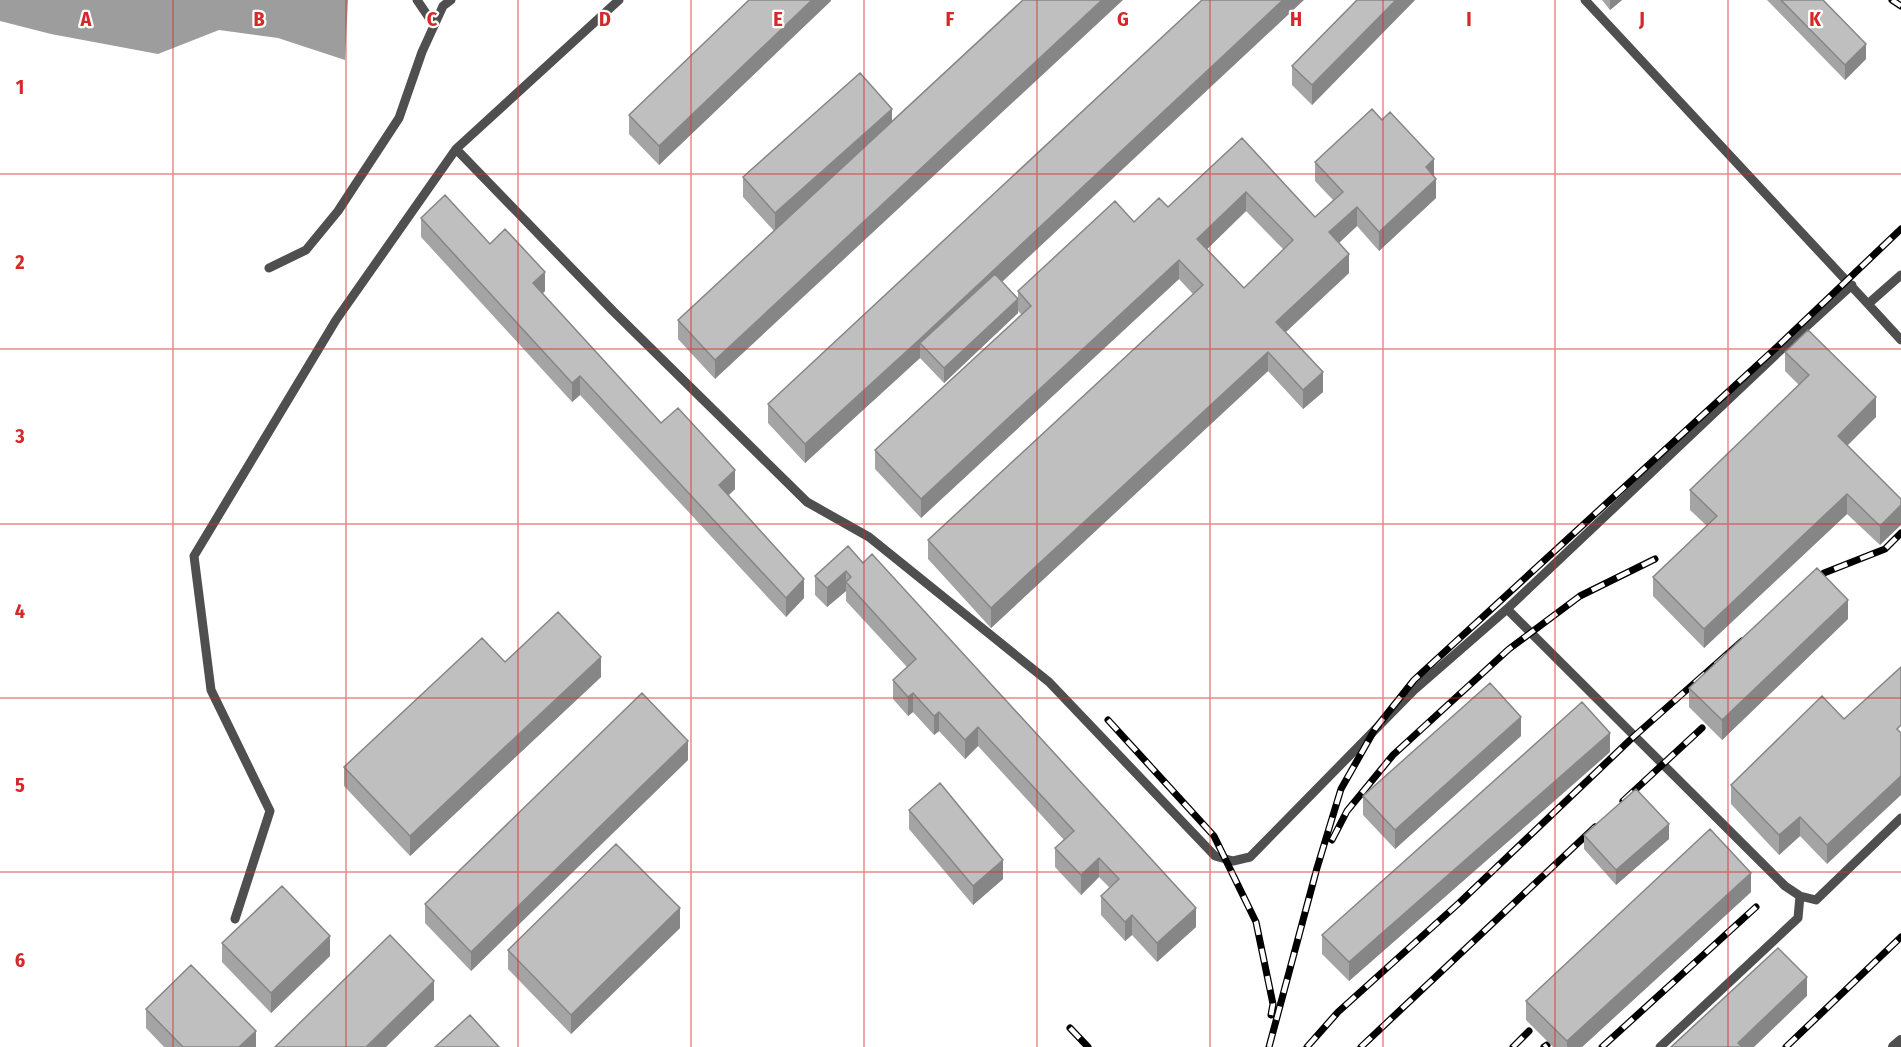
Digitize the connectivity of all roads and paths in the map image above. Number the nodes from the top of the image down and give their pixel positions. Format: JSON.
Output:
{"nodes":[{"id":1,"x":417,"y":0,"type":"edge"},
{"id":2,"x":451,"y":0,"type":"edge"},
{"id":3,"x":619,"y":0,"type":"edge"},
{"id":4,"x":1586,"y":0,"type":"edge"},
{"id":5,"x":434,"y":24,"type":"junction"},
{"id":6,"x":456,"y":149,"type":"junction"},
{"id":7,"x":269,"y":268,"type":"dead end"},
{"id":8,"x":1901,"y":275,"type":"edge"},
{"id":9,"x":1852,"y":285,"type":"junction"},
{"id":10,"x":1868,"y":304,"type":"junction"},
{"id":11,"x":1901,"y":340,"type":"edge"},
{"id":12,"x":1507,"y":609,"type":"junction"},
{"id":13,"x":1901,"y":818,"type":"edge"},
{"id":14,"x":1800,"y":896,"type":"junction"},
{"id":15,"x":235,"y":919,"type":"dead end"},
{"id":16,"x":1901,"y":1041,"type":"edge"},
{"id":17,"x":1660,"y":1047,"type":"edge"},
{"id":18,"x":1894,"y":1047,"type":"edge"}],
"edges":[{"from":1,"to":5,"type":"lane"},
{"from":2,"to":5,"type":"lane"},
{"from":3,"to":6,"type":"lane"},
{"from":4,"to":9,"type":"lane"},
{"from":5,"to":7,"type":"lane"},
{"from":6,"to":12,"type":"lane"},
{"from":6,"to":15,"type":"lane"},
{"from":8,"to":10,"type":"lane"},
{"from":9,"to":10,"type":"lane"},
{"from":9,"to":12,"type":"lane"},
{"from":10,"to":11,"type":"lane"},
{"from":12,"to":14,"type":"lane"},
{"from":13,"to":14,"type":"lane"},
{"from":14,"to":17,"type":"lane"},
{"from":16,"to":18,"type":"street"}]}
